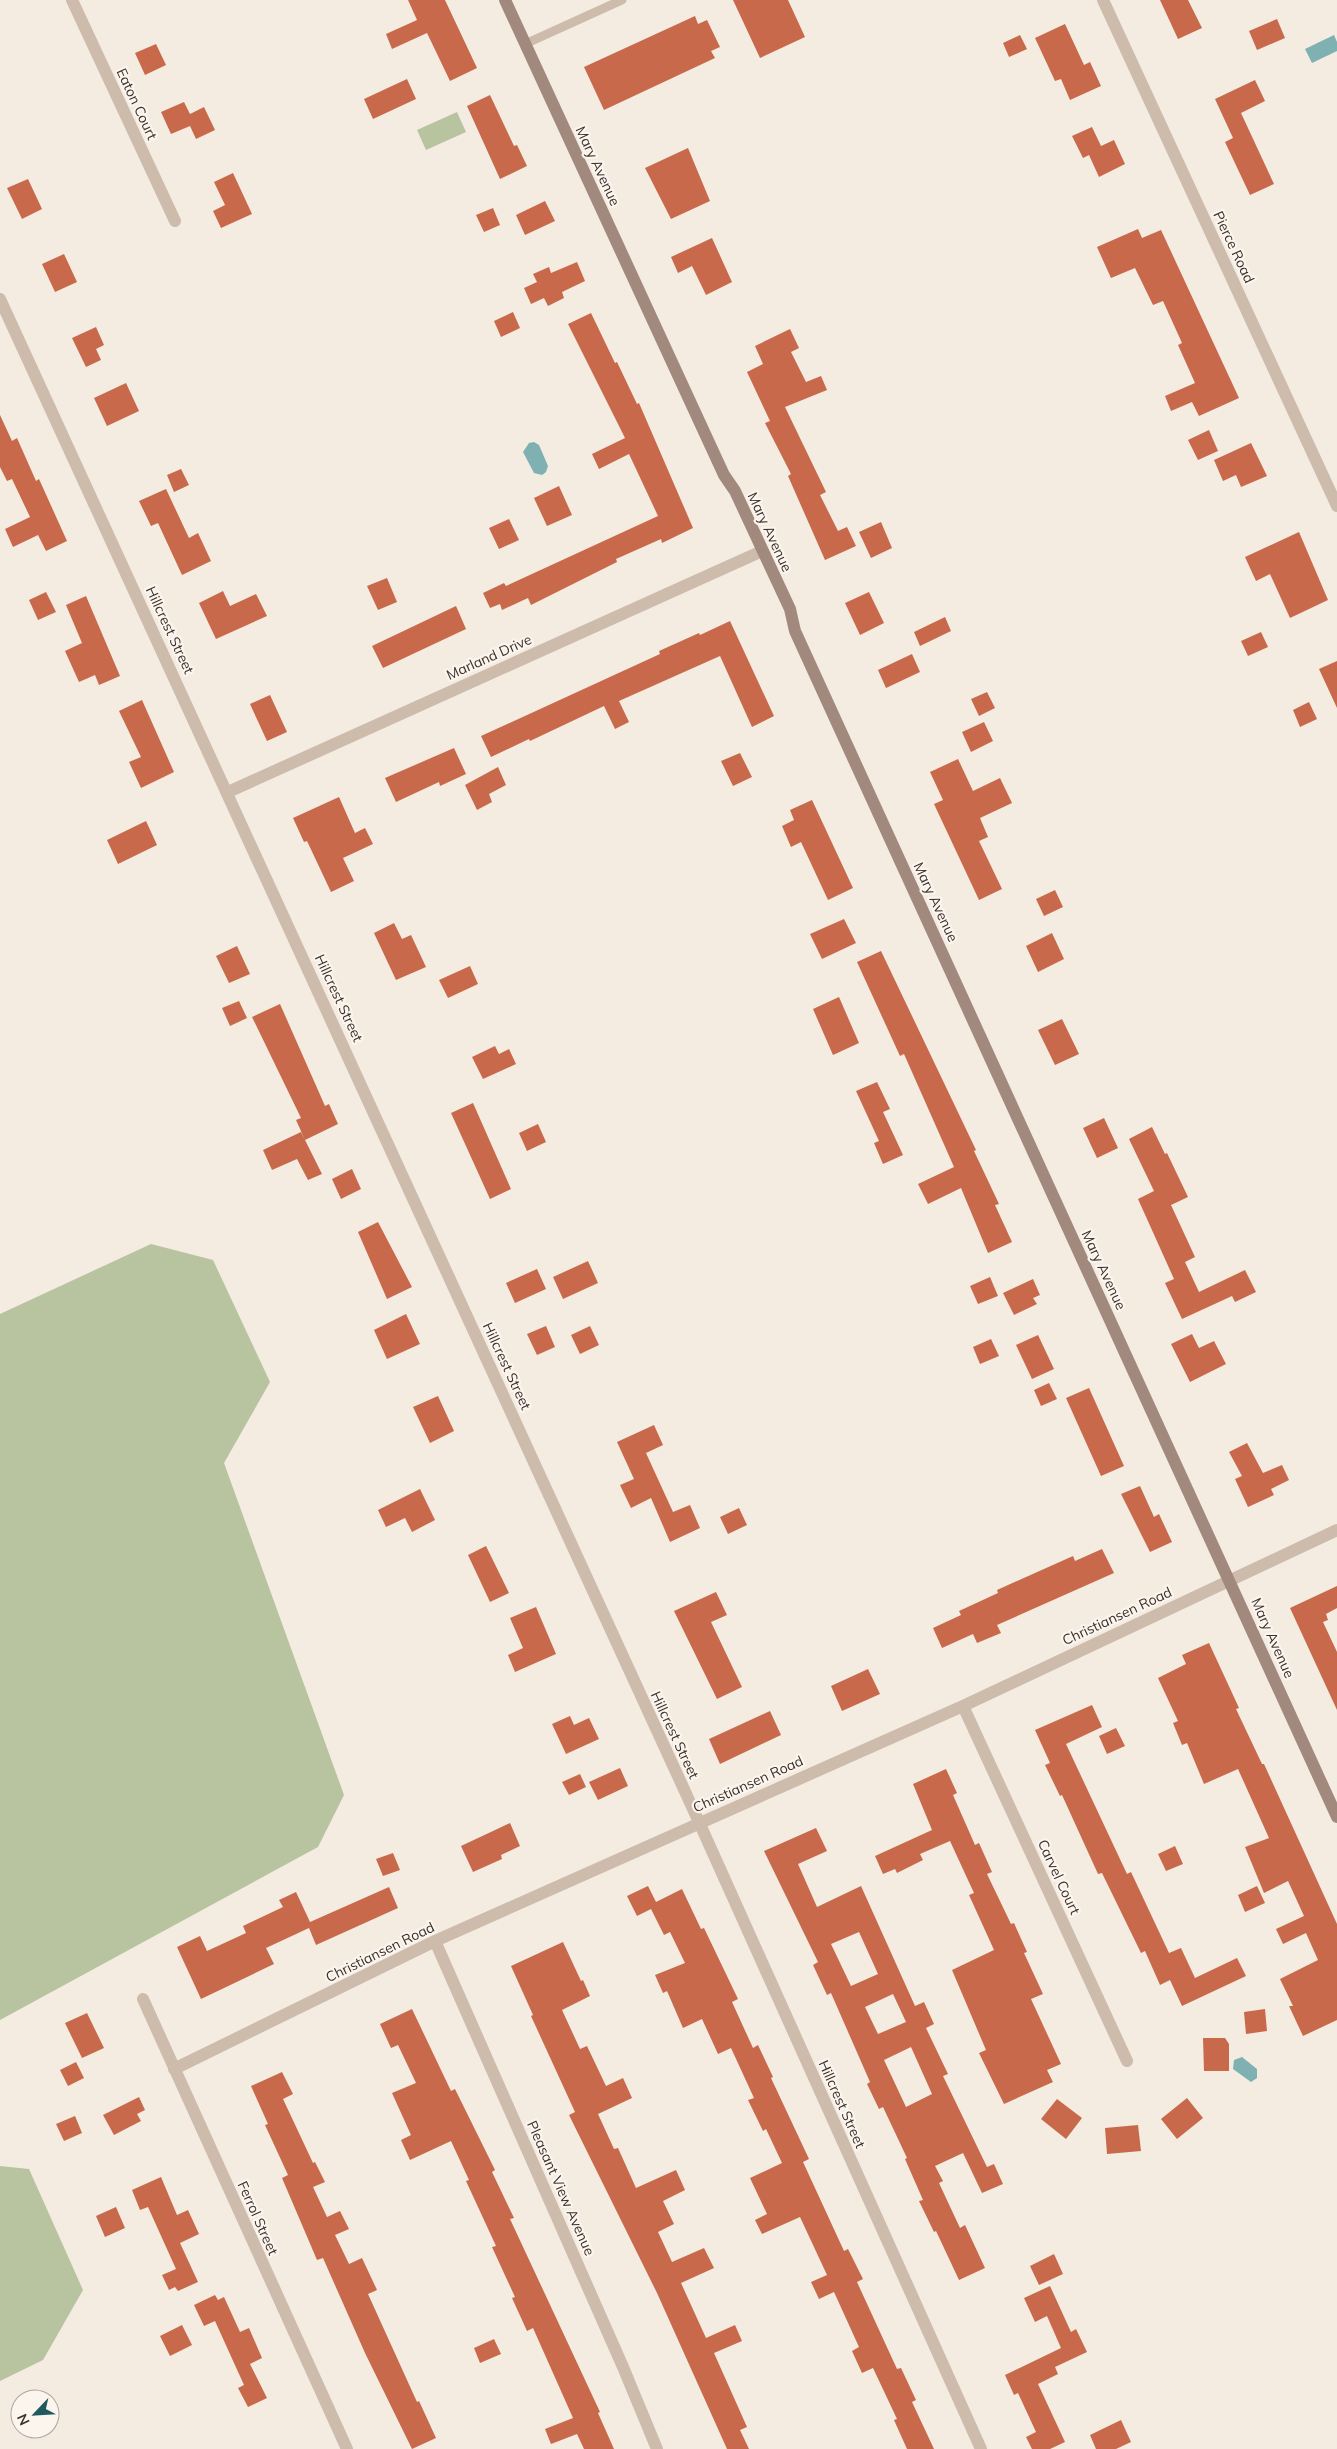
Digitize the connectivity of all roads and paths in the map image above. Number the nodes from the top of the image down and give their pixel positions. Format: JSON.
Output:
{"nodes":[{"id":1,"x":72,"y":0,"type":"edge"},
{"id":2,"x":505,"y":0,"type":"edge"},
{"id":3,"x":622,"y":0,"type":"edge"},
{"id":4,"x":1103,"y":0,"type":"edge"},
{"id":5,"x":525,"y":44,"type":"junction"},
{"id":6,"x":175,"y":221,"type":"dead end"},
{"id":7,"x":0,"y":298,"type":"edge"},
{"id":8,"x":1337,"y":506,"type":"edge"},
{"id":9,"x":762,"y":551,"type":"junction"},
{"id":10,"x":228,"y":792,"type":"junction"},
{"id":11,"x":1337,"y":1530,"type":"edge"},
{"id":12,"x":1230,"y":1579,"type":"junction"},
{"id":13,"x":963,"y":1706,"type":"junction"},
{"id":14,"x":1337,"y":1817,"type":"edge"},
{"id":15,"x":699,"y":1822,"type":"junction"},
{"id":16,"x":435,"y":1941,"type":"junction"},
{"id":17,"x":143,"y":1999,"type":"dead end"},
{"id":18,"x":1127,"y":2061,"type":"dead end"},
{"id":19,"x":174,"y":2070,"type":"junction"},
{"id":20,"x":346,"y":2449,"type":"edge"},
{"id":21,"x":657,"y":2449,"type":"edge"},
{"id":22,"x":981,"y":2449,"type":"edge"}],
"edges":[{"from":1,"to":6,"type":"street","name":"Eaton Court"},
{"from":2,"to":5,"type":"street","name":"Mary Avenue"},
{"from":3,"to":5,"type":"lane"},
{"from":4,"to":8,"type":"street","name":"Pierce Road"},
{"from":5,"to":9,"type":"street","name":"Mary Avenue"},
{"from":7,"to":10,"type":"street","name":"Hillcrest Street"},
{"from":9,"to":10,"type":"street","name":"Marland Drive"},
{"from":9,"to":12,"type":"street","name":"Mary Avenue"},
{"from":10,"to":15,"type":"street","name":"Hillcrest Street"},
{"from":11,"to":12,"type":"street","name":"Christiansen Road"},
{"from":12,"to":13,"type":"street","name":"Christiansen Road"},
{"from":12,"to":14,"type":"street","name":"Mary Avenue"},
{"from":13,"to":15,"type":"street","name":"Christiansen Road"},
{"from":13,"to":18,"type":"street","name":"Carvel Court"},
{"from":15,"to":16,"type":"street","name":"Christiansen Road"},
{"from":15,"to":22,"type":"street","name":"Hillcrest Street"},
{"from":16,"to":19,"type":"street","name":"Christiansen Road"},
{"from":16,"to":21,"type":"street","name":"Pleasant View Avenue"},
{"from":17,"to":19,"type":"street","name":"Ferrol Street"},
{"from":19,"to":20,"type":"street","name":"Ferrol Street"}]}
